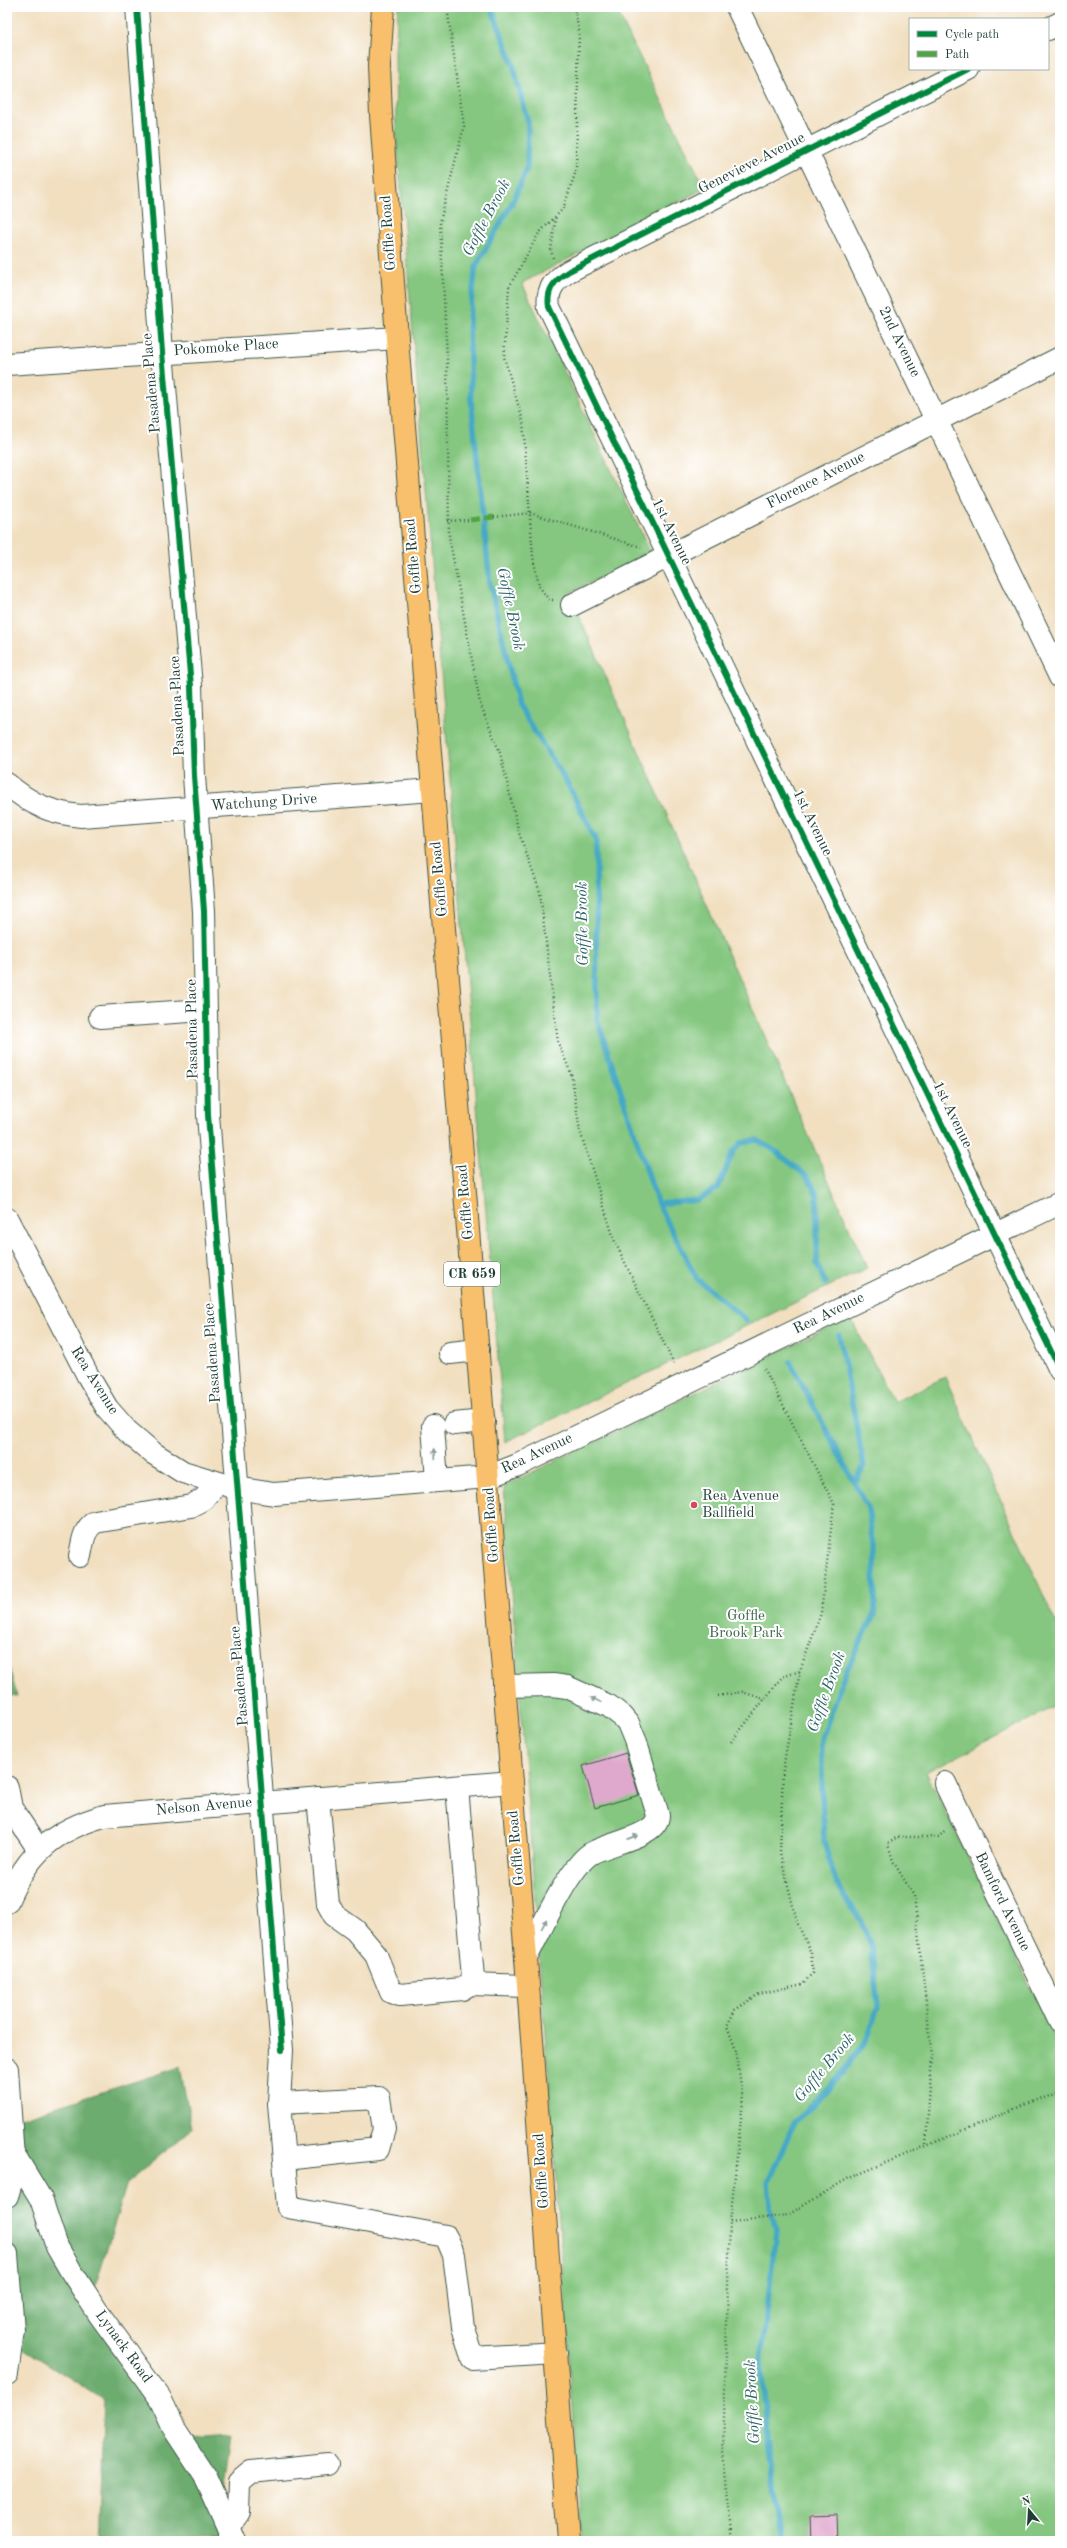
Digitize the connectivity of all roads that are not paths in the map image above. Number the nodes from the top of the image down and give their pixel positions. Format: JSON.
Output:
{"nodes":[{"id":1,"x":137,"y":7,"type":"edge"},
{"id":2,"x":383,"y":7,"type":"edge"},
{"id":3,"x":737,"y":7,"type":"edge"},
{"id":4,"x":1060,"y":23,"type":"edge"},
{"id":5,"x":1049,"y":28,"type":"edge"},
{"id":6,"x":966,"y":70,"type":"edge"},
{"id":7,"x":806,"y":151,"type":"junction"},
{"id":8,"x":555,"y":282,"type":"joint"},
{"id":9,"x":397,"y":338,"type":"junction"},
{"id":10,"x":162,"y":352,"type":"junction"},
{"id":11,"x":1060,"y":358,"type":"edge"},
{"id":12,"x":7,"y":364,"type":"edge"},
{"id":13,"x":936,"y":420,"type":"junction"},
{"id":14,"x":668,"y":556,"type":"junction"},
{"id":15,"x":572,"y":604,"type":"dead end"},
{"id":16,"x":1060,"y":677,"type":"edge"},
{"id":17,"x":7,"y":784,"type":"edge"},
{"id":18,"x":433,"y":790,"type":"junction"},
{"id":19,"x":197,"y":808,"type":"junction"},
{"id":20,"x":205,"y":1010,"type":"junction"},
{"id":21,"x":100,"y":1017,"type":"dead end"},
{"id":22,"x":1060,"y":1203,"type":"edge"},
{"id":23,"x":7,"y":1219,"type":"edge"},
{"id":24,"x":995,"y":1235,"type":"junction"},
{"id":25,"x":478,"y":1350,"type":"junction"},
{"id":26,"x":450,"y":1352,"type":"dead end"},
{"id":27,"x":1060,"y":1370,"type":"edge"},
{"id":28,"x":484,"y":1421,"type":"junction"},
{"id":29,"x":454,"y":1424,"type":"dead end"},
{"id":30,"x":433,"y":1426,"type":"dead end"},
{"id":31,"x":488,"y":1477,"type":"junction"},
{"id":32,"x":437,"y":1481,"type":"junction"},
{"id":33,"x":227,"y":1486,"type":"junction"},
{"id":34,"x":80,"y":1556,"type":"dead end"},
{"id":35,"x":504,"y":1686,"type":"junction"},
{"id":36,"x":512,"y":1782,"type":"junction"},
{"id":37,"x":945,"y":1783,"type":"dead end"},
{"id":38,"x":7,"y":1787,"type":"edge"},
{"id":39,"x":457,"y":1787,"type":"junction"},
{"id":40,"x":318,"y":1798,"type":"junction"},
{"id":41,"x":263,"y":1803,"type":"junction"},
{"id":42,"x":39,"y":1850,"type":"junction"},
{"id":43,"x":7,"y":1902,"type":"edge"},
{"id":44,"x":526,"y":1958,"type":"junction"},
{"id":45,"x":470,"y":1984,"type":"junction"},
{"id":46,"x":528,"y":1986,"type":"junction"},
{"id":47,"x":1060,"y":2022,"type":"edge"},
{"id":48,"x":7,"y":2070,"type":"edge"},
{"id":49,"x":279,"y":2103,"type":"junction"},
{"id":50,"x":13,"y":2153,"type":"junction"},
{"id":51,"x":284,"y":2160,"type":"junction"},
{"id":52,"x":7,"y":2196,"type":"edge"},
{"id":53,"x":7,"y":2254,"type":"edge"},
{"id":54,"x":556,"y":2353,"type":"junction"},
{"id":55,"x":7,"y":2374,"type":"edge"},
{"id":56,"x":327,"y":2464,"type":"dead end"},
{"id":57,"x":231,"y":2534,"type":"edge"},
{"id":58,"x":569,"y":2541,"type":"edge"}],
"edges":[{"from":1,"to":10,"type":"street","name":"Pasadena Place"},
{"from":2,"to":9,"type":"main road","name":"Goffle Road","number":"CR 659"},
{"from":3,"to":7,"type":"street","name":"2nd Avenue"},
{"from":4,"to":5,"type":"street"},
{"from":6,"to":7,"type":"street","name":"Genevieve Avenue"},
{"from":7,"to":8,"type":"street","name":"Genevieve Avenue"},
{"from":7,"to":13,"type":"street","name":"2nd Avenue"},
{"from":8,"to":14,"type":"street","name":"1st Avenue"},
{"from":9,"to":10,"type":"street","name":"Pokomoke Place"},
{"from":9,"to":18,"type":"main road","name":"Goffle Road","number":"CR 659"},
{"from":10,"to":12,"type":"street","name":"Pokomoke Place"},
{"from":10,"to":19,"type":"street","name":"Pasadena Place"},
{"from":11,"to":13,"type":"street","name":"Florence Avenue"},
{"from":13,"to":14,"type":"street","name":"Florence Avenue"},
{"from":13,"to":16,"type":"street","name":"2nd Avenue"},
{"from":14,"to":15,"type":"street","name":"Florence Avenue"},
{"from":14,"to":24,"type":"street","name":"1st Avenue"},
{"from":17,"to":19,"type":"street","name":"Watchung Drive"},
{"from":18,"to":19,"type":"street","name":"Watchung Drive"},
{"from":18,"to":25,"type":"main road","name":"Goffle Road","number":"CR 659"},
{"from":19,"to":20,"type":"street","name":"Pasadena Place"},
{"from":20,"to":21,"type":"street"},
{"from":20,"to":33,"type":"street","name":"Pasadena Place"},
{"from":22,"to":24,"type":"street","name":"Rea Avenue"},
{"from":23,"to":33,"type":"street","name":"Rea Avenue"},
{"from":24,"to":27,"type":"street","name":"1st Avenue"},
{"from":24,"to":31,"type":"street","name":"Rea Avenue"},
{"from":25,"to":26,"type":"street"},
{"from":25,"to":28,"type":"main road","name":"Goffle Road","number":"CR 659"},
{"from":28,"to":29,"type":"street"},
{"from":28,"to":31,"type":"main road","name":"Goffle Road","number":"CR 659"},
{"from":32,"to":30,"type":"street","one_way":true},
{"from":31,"to":32,"type":"street","name":"Rea Avenue"},
{"from":31,"to":35,"type":"main road","name":"Goffle Road","number":"CR 659"},
{"from":32,"to":33,"type":"street","name":"Rea Avenue"},
{"from":33,"to":34,"type":"street"},
{"from":33,"to":41,"type":"street","name":"Pasadena Place"},
{"from":35,"to":36,"type":"main road","name":"Goffle Road","number":"CR 659"},
{"from":44,"to":35,"type":"street","one_way":true},
{"from":36,"to":39,"type":"street","name":"Nelson Avenue"},
{"from":36,"to":44,"type":"main road","name":"Goffle Road","number":"CR 659"},
{"from":37,"to":47,"type":"street","name":"Bamford Avenue"},
{"from":38,"to":42,"type":"street"},
{"from":39,"to":40,"type":"street","name":"Nelson Avenue"},
{"from":39,"to":45,"type":"street"},
{"from":40,"to":41,"type":"street","name":"Nelson Avenue"},
{"from":40,"to":45,"type":"street"},
{"from":41,"to":42,"type":"street","name":"Nelson Avenue"},
{"from":41,"to":49,"type":"street","name":"Pasadena Place"},
{"from":42,"to":43,"type":"street","name":"Nelson Avenue"},
{"from":44,"to":46,"type":"main road","name":"Goffle Road","number":"CR 659"},
{"from":45,"to":46,"type":"street"},
{"from":46,"to":54,"type":"main road","name":"Goffle Road","number":"CR 659"},
{"from":48,"to":50,"type":"street"},
{"from":49,"to":51,"type":"street","name":"Pasadena Place"},
{"from":49,"to":51,"type":"street"},
{"from":50,"to":52,"type":"street"},
{"from":50,"to":57,"type":"street","name":"Lynack Road"},
{"from":51,"to":54,"type":"street","name":"Pasadena Place"},
{"from":53,"to":55,"type":"street"},
{"from":54,"to":58,"type":"main road","name":"Goffle Road","number":"CR 659"},
{"from":56,"to":57,"type":"street"}]}
